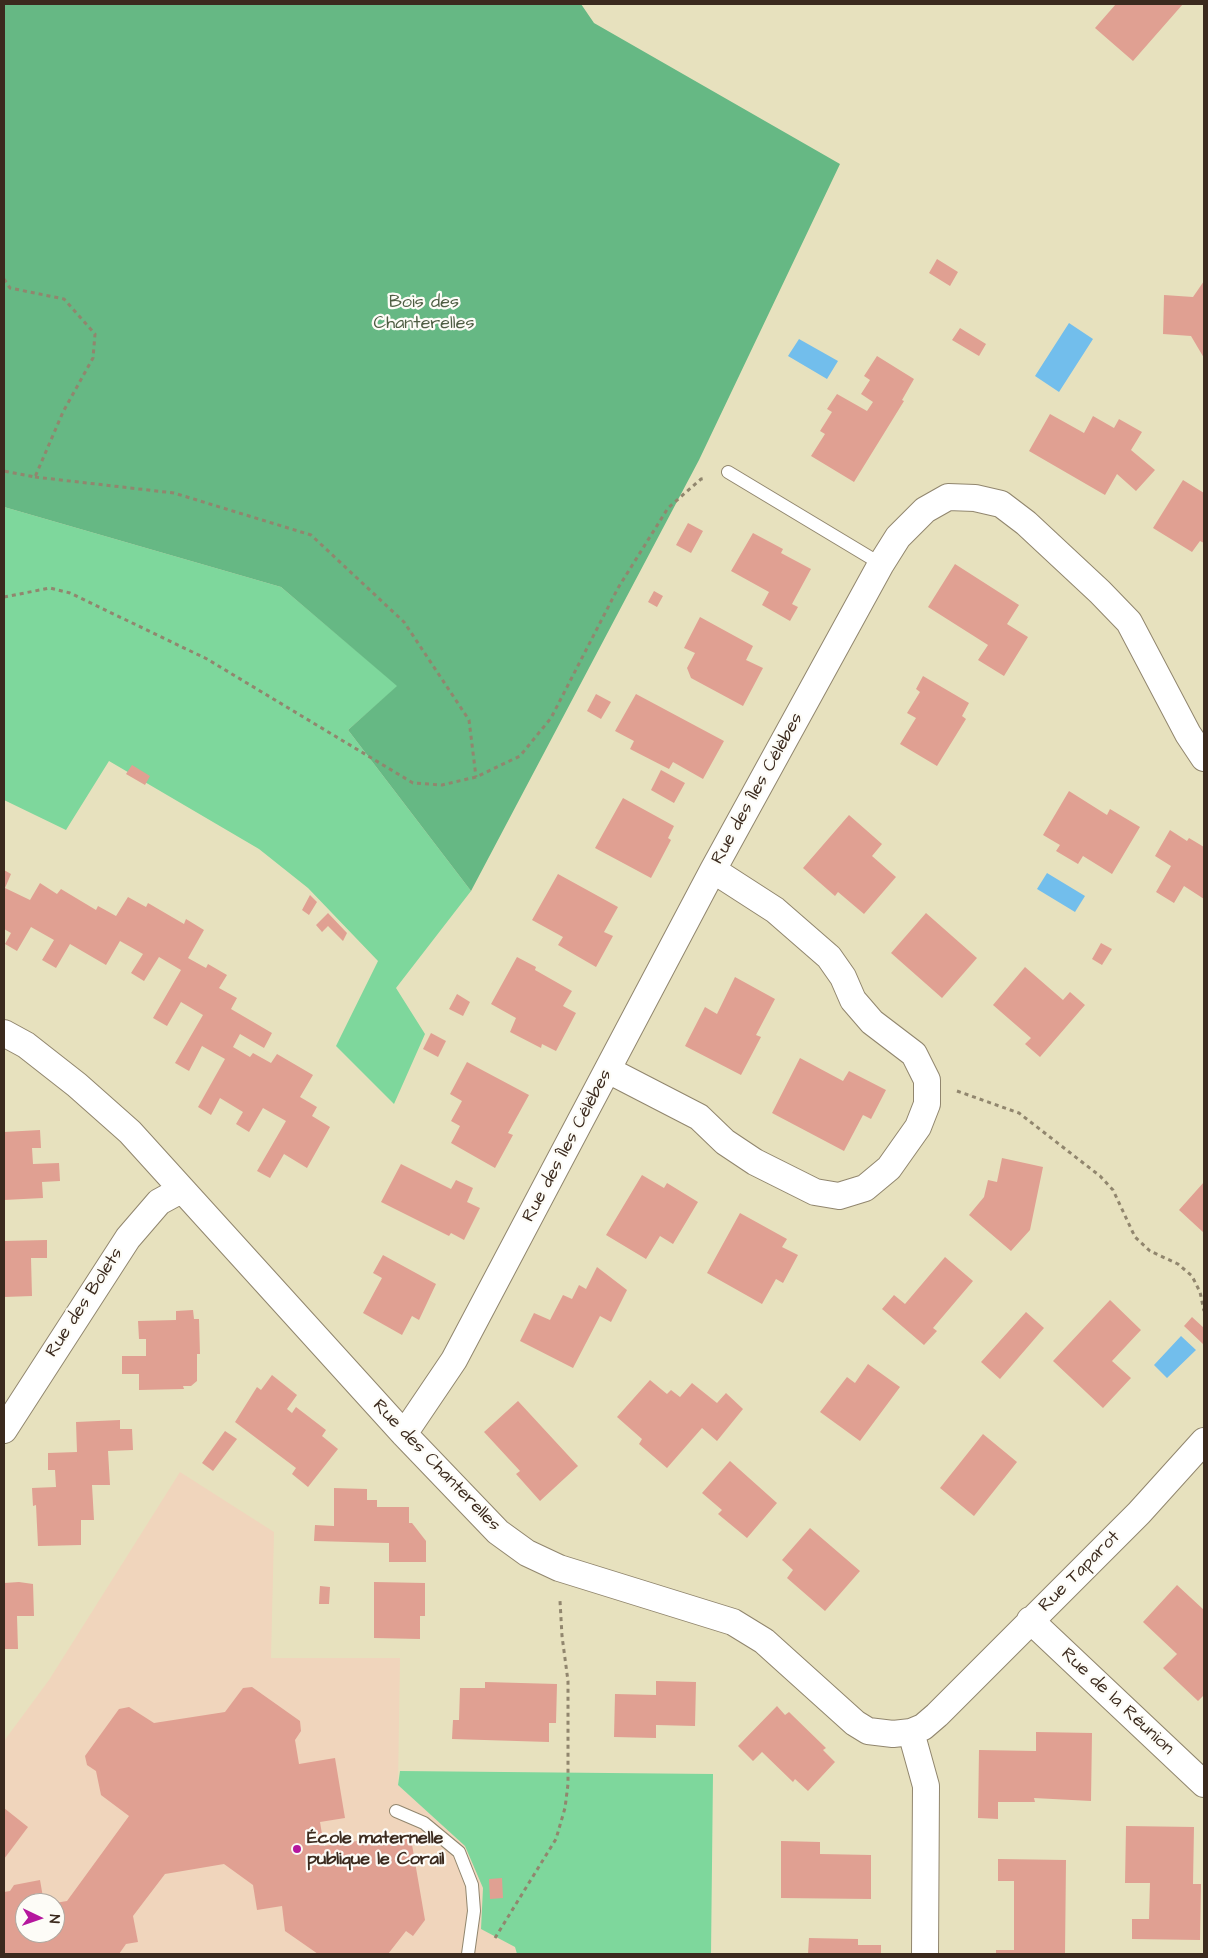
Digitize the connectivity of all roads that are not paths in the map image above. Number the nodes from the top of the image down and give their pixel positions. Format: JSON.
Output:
{"nodes":[{"id":1,"x":728,"y":472,"type":"road end"},
{"id":2,"x":881,"y":564,"type":"junction"},
{"id":3,"x":1204,"y":758,"type":"edge"},
{"id":4,"x":714,"y":870,"type":"junction"},
{"id":5,"x":4,"y":1033,"type":"edge"},
{"id":6,"x":608,"y":1070,"type":"junction"},
{"id":7,"x":181,"y":1190,"type":"junction"},
{"id":8,"x":4,"y":1430,"type":"edge"},
{"id":9,"x":404,"y":1434,"type":"junction"},
{"id":10,"x":1204,"y":1441,"type":"edge"},
{"id":11,"x":1030,"y":1620,"type":"junction"},
{"id":12,"x":953,"y":1700,"type":"joint"},
{"id":13,"x":910,"y":1732,"type":"junction"},
{"id":14,"x":1204,"y":1784,"type":"edge"},
{"id":15,"x":396,"y":1811,"type":"dead end"},
{"id":16,"x":468,"y":1954,"type":"edge"},
{"id":17,"x":925,"y":1954,"type":"edge"}],
"edges":[{"from":1,"to":2,"type":"lane"},
{"from":2,"to":3,"type":"street","name":"Rue des Îles Célèbes"},
{"from":2,"to":4,"type":"street","name":"Rue des Îles Célèbes"},
{"from":4,"to":6,"type":"street","name":"Rue des Îles Célèbes"},
{"from":4,"to":6,"type":"street"},
{"from":5,"to":7,"type":"street","name":"Rue des Chanterelles"},
{"from":6,"to":9,"type":"street","name":"Rue des Îles Célèbes"},
{"from":7,"to":8,"type":"street","name":"Rue des Bolets"},
{"from":7,"to":9,"type":"street","name":"Rue des Chanterelles"},
{"from":9,"to":13,"type":"street","name":"Rue des Chanterelles"},
{"from":10,"to":11,"type":"street","name":"Rue Taparot"},
{"from":11,"to":12,"type":"street","name":"Rue Taparot"},
{"from":11,"to":14,"type":"street","name":"Rue de la Réunion"},
{"from":12,"to":13,"type":"street","name":"Rue des Chanterelles"},
{"from":13,"to":17,"type":"street"},
{"from":15,"to":16,"type":"lane"}]}
